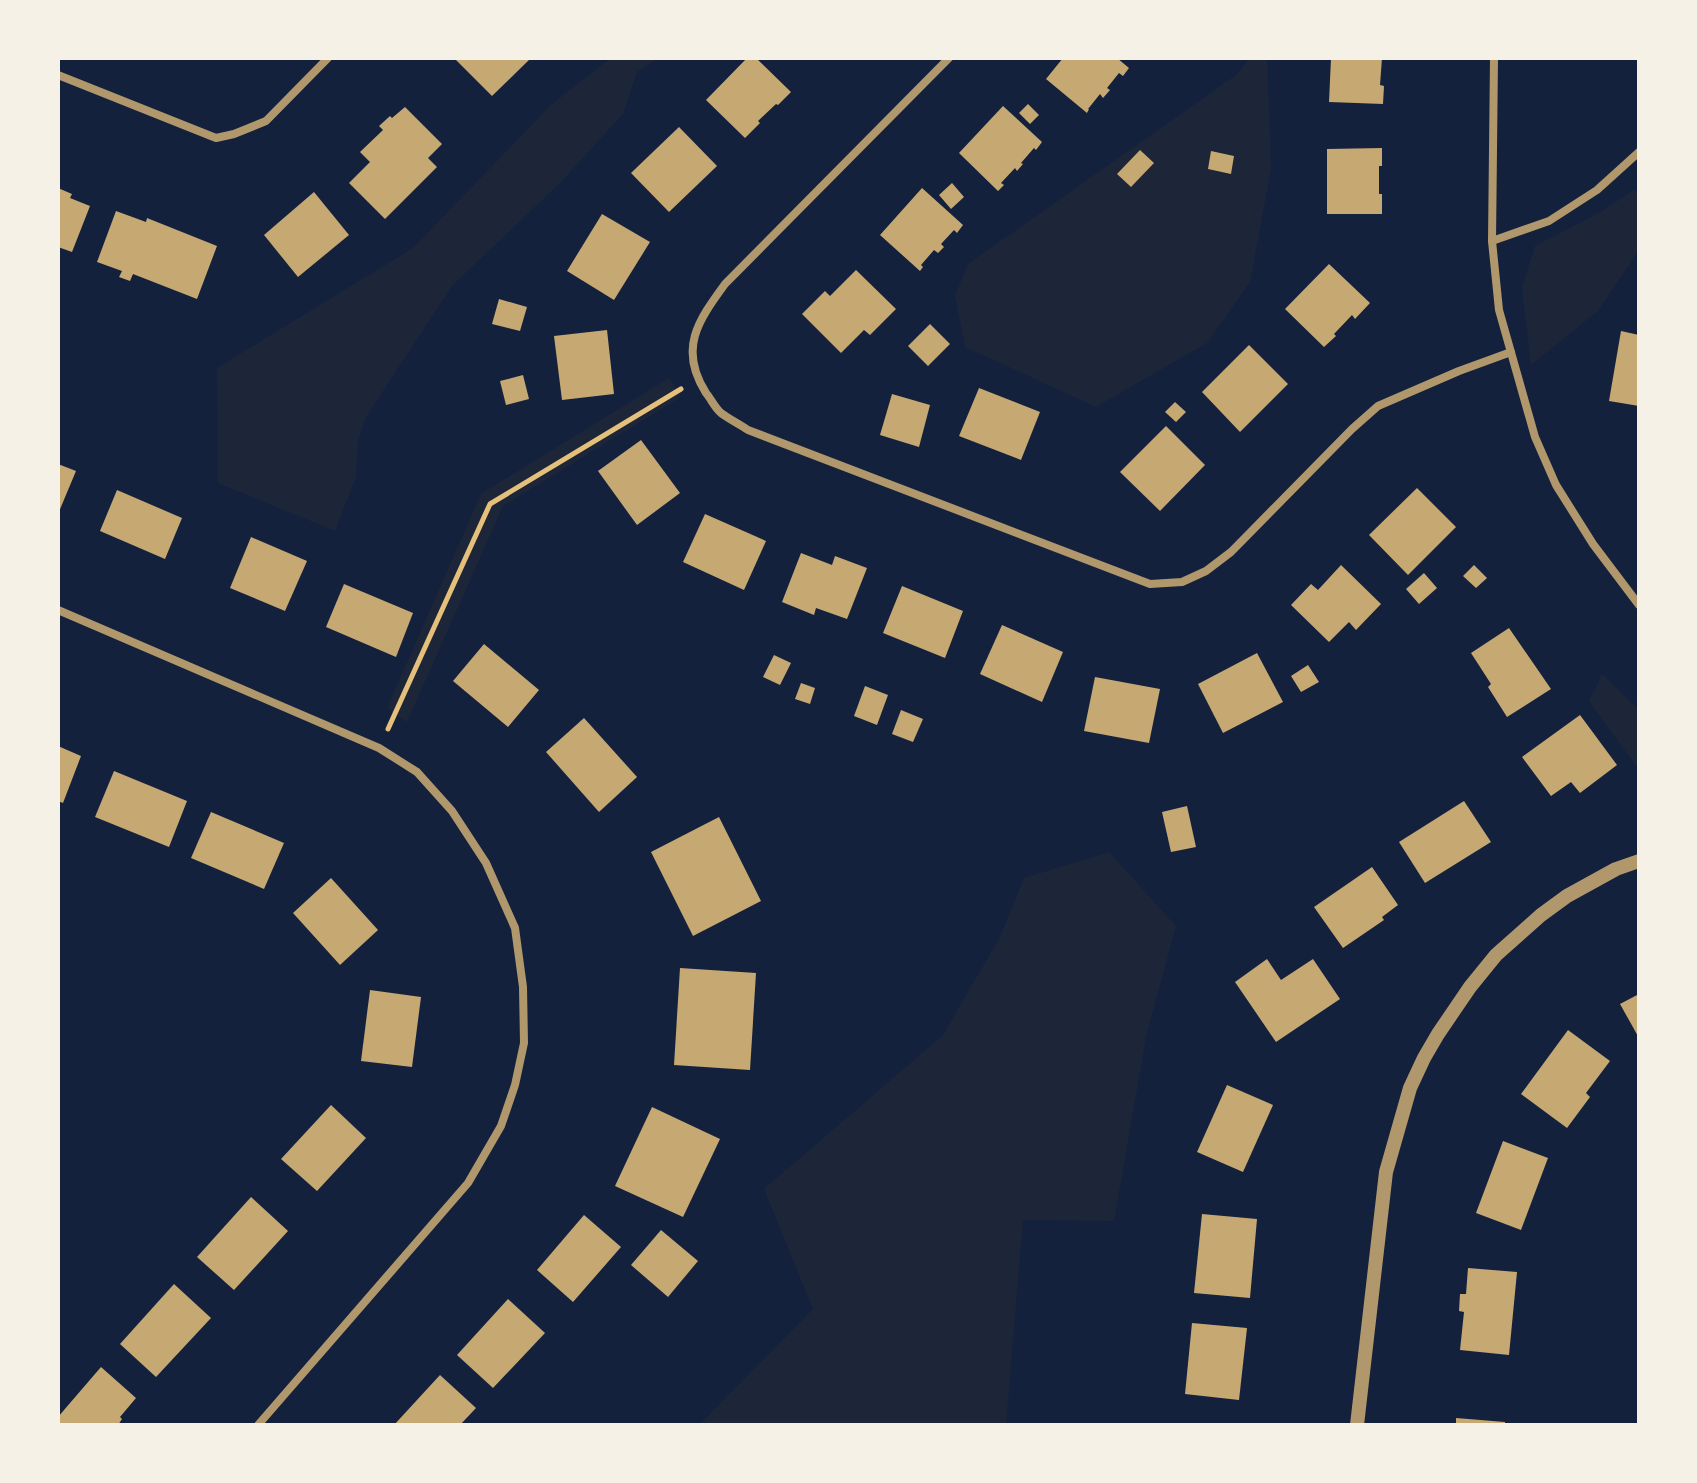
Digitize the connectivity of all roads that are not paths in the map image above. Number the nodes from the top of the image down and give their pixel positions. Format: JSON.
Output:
{"nodes":[{"id":1,"x":328,"y":58,"type":"edge"},
{"id":2,"x":949,"y":58,"type":"edge"},
{"id":3,"x":1494,"y":58,"type":"edge"},
{"id":4,"x":58,"y":75,"type":"edge"},
{"id":5,"x":1639,"y":152,"type":"edge"},
{"id":6,"x":1492,"y":241,"type":"junction"},
{"id":7,"x":1511,"y":352,"type":"junction"},
{"id":8,"x":1639,"y":605,"type":"edge"},
{"id":9,"x":58,"y":610,"type":"edge"},
{"id":10,"x":1639,"y":861,"type":"edge"},
{"id":11,"x":258,"y":1425,"type":"edge"},
{"id":12,"x":1357,"y":1425,"type":"edge"}],
"edges":[{"from":1,"to":4,"type":"street"},
{"from":2,"to":7,"type":"street"},
{"from":3,"to":6,"type":"street"},
{"from":5,"to":6,"type":"street"},
{"from":6,"to":7,"type":"street"},
{"from":7,"to":8,"type":"street"},
{"from":9,"to":11,"type":"street"},
{"from":10,"to":12,"type":"street"}]}
